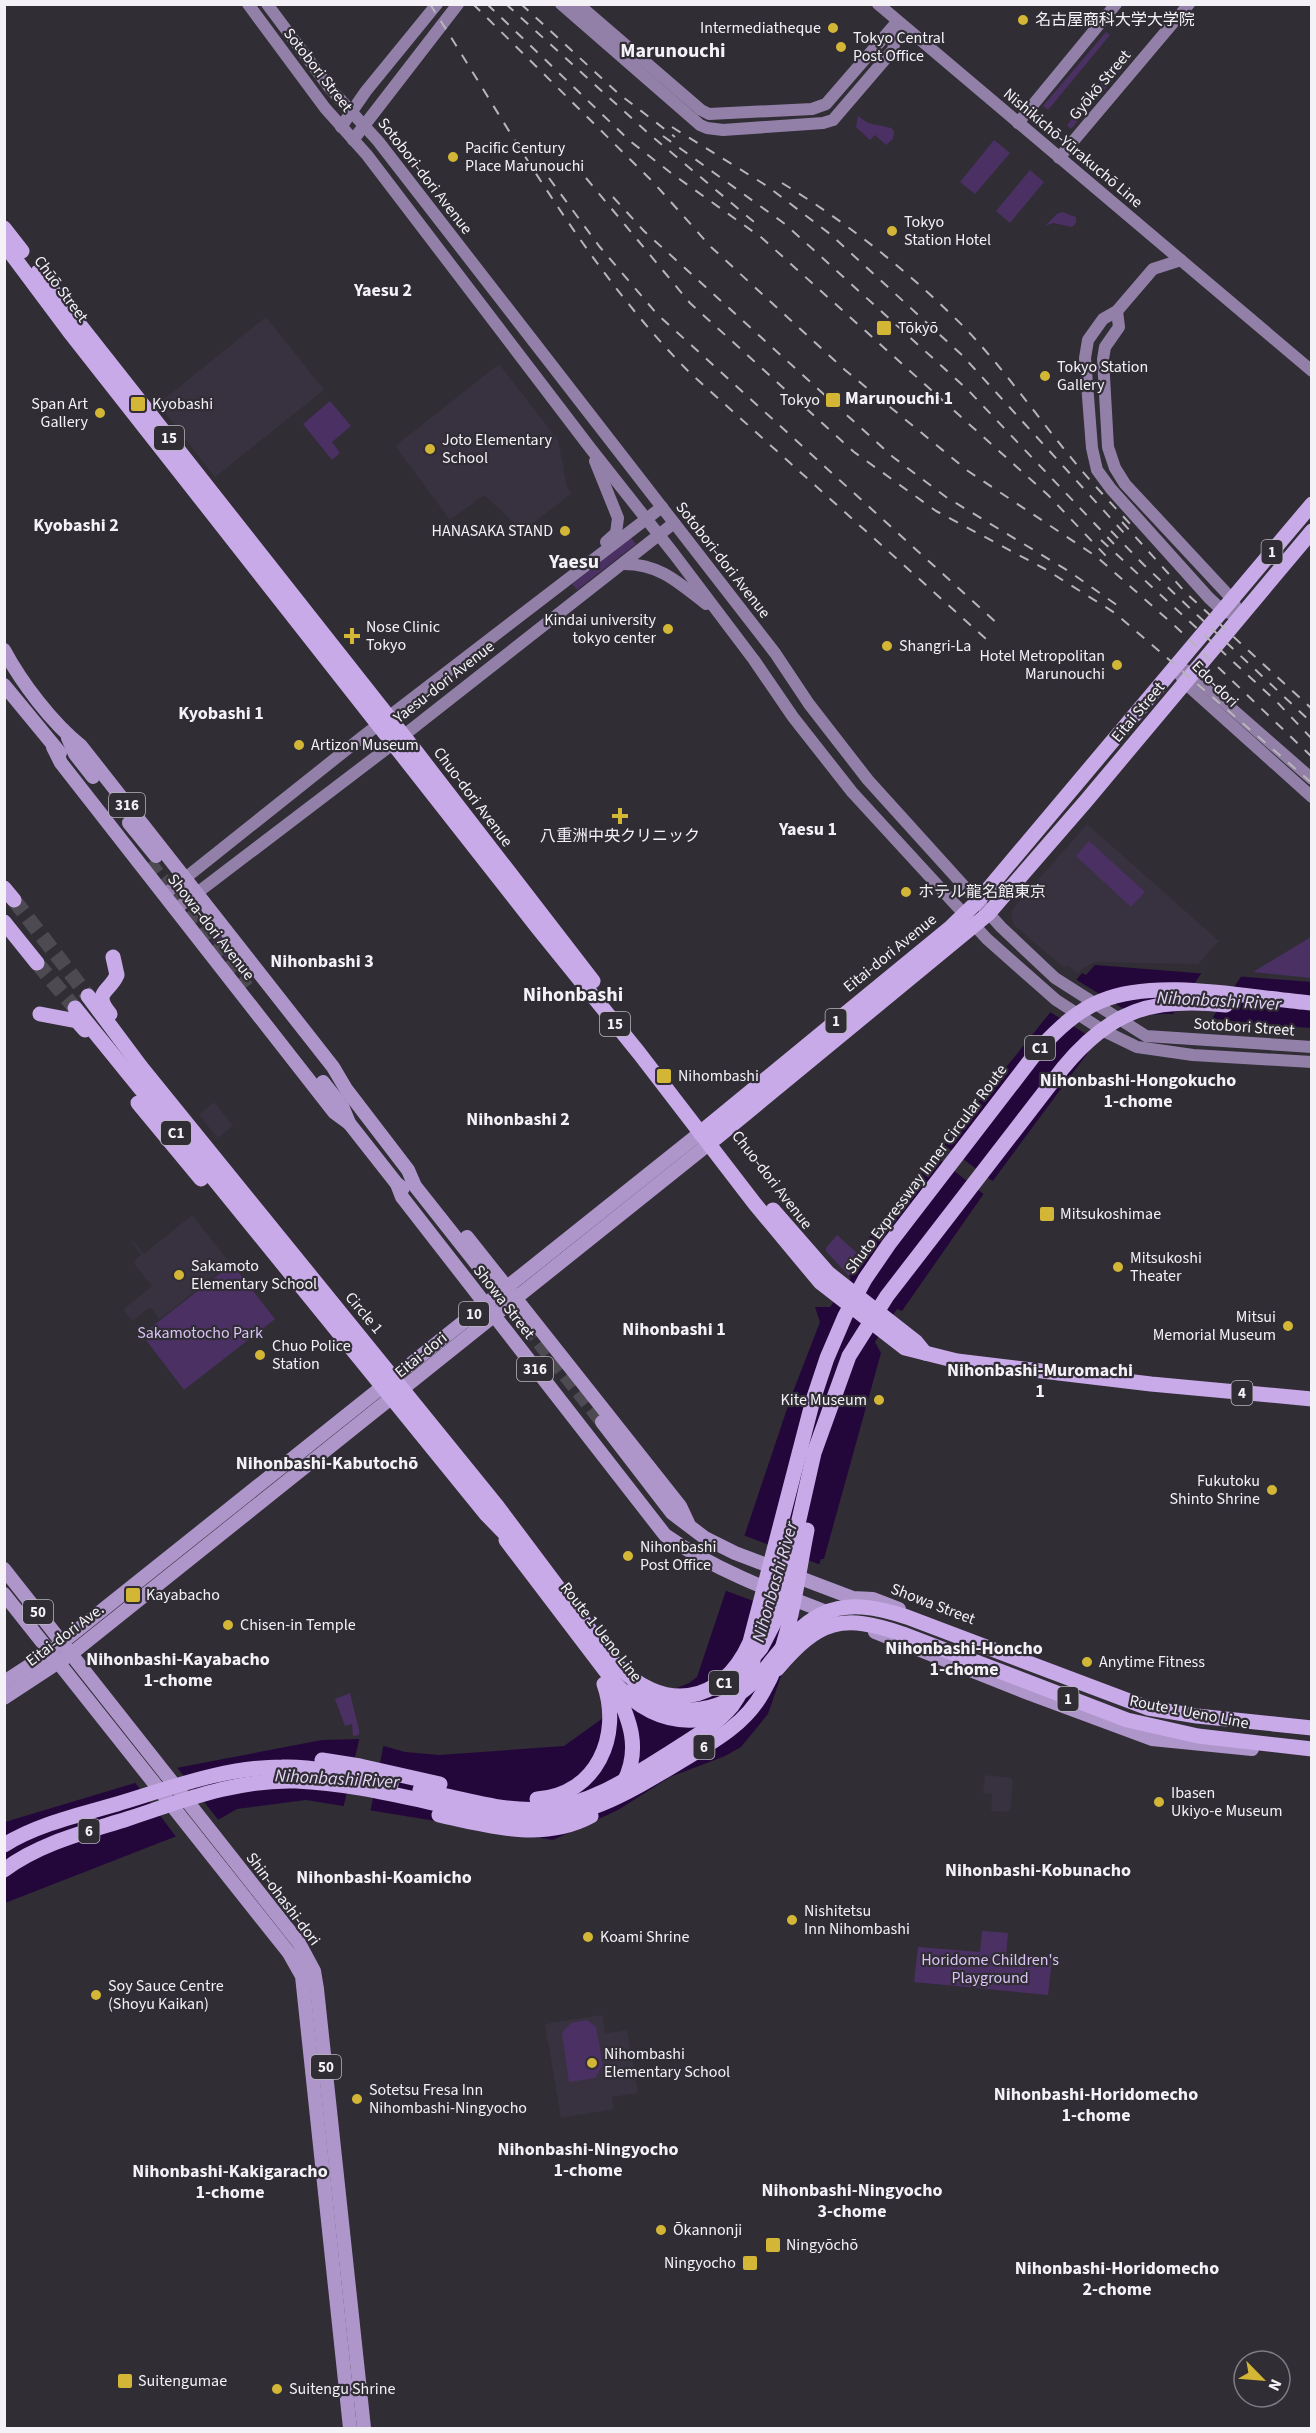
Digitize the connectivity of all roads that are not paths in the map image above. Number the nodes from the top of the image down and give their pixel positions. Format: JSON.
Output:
{"nodes":[{"id":1,"x":248,"y":4,"type":"edge"},
{"id":2,"x":267,"y":4,"type":"edge"},
{"id":3,"x":437,"y":4,"type":"edge"},
{"id":4,"x":458,"y":4,"type":"edge"},
{"id":5,"x":464,"y":4,"type":"edge"},
{"id":6,"x":561,"y":4,"type":"edge"},
{"id":7,"x":578,"y":4,"type":"edge"},
{"id":8,"x":878,"y":4,"type":"edge"},
{"id":9,"x":1116,"y":4,"type":"edge"},
{"id":10,"x":1189,"y":4,"type":"edge"},
{"id":11,"x":451,"y":16,"type":"junction"},
{"id":12,"x":898,"y":22,"type":"junction"},
{"id":13,"x":351,"y":112,"type":"junction"},
{"id":14,"x":1018,"y":123,"type":"junction"},
{"id":15,"x":364,"y":126,"type":"junction"},
{"id":16,"x":341,"y":127,"type":"junction"},
{"id":17,"x":353,"y":141,"type":"junction"},
{"id":18,"x":1059,"y":158,"type":"junction"},
{"id":19,"x":4,"y":228,"type":"edge"},
{"id":20,"x":4,"y":244,"type":"edge"},
{"id":21,"x":1181,"y":260,"type":"junction"},
{"id":22,"x":1117,"y":311,"type":"junction"},
{"id":23,"x":1311,"y":371,"type":"edge"},
{"id":24,"x":591,"y":449,"type":"junction"},
{"id":25,"x":1311,"y":504,"type":"edge"},
{"id":26,"x":662,"y":507,"type":"junction"},
{"id":27,"x":646,"y":519,"type":"junction"},
{"id":28,"x":674,"y":523,"type":"junction"},
{"id":29,"x":1311,"y":531,"type":"edge"},
{"id":30,"x":659,"y":535,"type":"junction"},
{"id":31,"x":624,"y":564,"type":"junction"},
{"id":32,"x":583,"y":566,"type":"junction"},
{"id":33,"x":1227,"y":604,"type":"junction"},
{"id":34,"x":722,"y":616,"type":"junction"},
{"id":35,"x":1239,"y":617,"type":"junction"},
{"id":36,"x":4,"y":650,"type":"edge"},
{"id":37,"x":9,"y":663,"type":"edge"},
{"id":38,"x":1175,"y":666,"type":"junction"},
{"id":39,"x":1189,"y":678,"type":"junction"},
{"id":40,"x":5,"y":685,"type":"edge"},
{"id":41,"x":384,"y":721,"type":"junction"},
{"id":42,"x":66,"y":734,"type":"junction"},
{"id":43,"x":399,"y":739,"type":"junction"},
{"id":44,"x":53,"y":747,"type":"junction"},
{"id":45,"x":1311,"y":779,"type":"edge"},
{"id":46,"x":1311,"y":797,"type":"edge"},
{"id":47,"x":186,"y":878,"type":"junction"},
{"id":48,"x":198,"y":893,"type":"junction"},
{"id":49,"x":164,"y":895,"type":"junction"},
{"id":50,"x":978,"y":901,"type":"junction"},
{"id":51,"x":176,"y":909,"type":"junction"},
{"id":52,"x":988,"y":914,"type":"junction"},
{"id":53,"x":964,"y":915,"type":"junction"},
{"id":54,"x":4,"y":922,"type":"edge"},
{"id":55,"x":975,"y":926,"type":"junction"},
{"id":56,"x":113,"y":957,"type":"dead end"},
{"id":57,"x":37,"y":963,"type":"tunnel mouth"},
{"id":58,"x":88,"y":996,"type":"tunnel mouth"},
{"id":59,"x":1311,"y":1003,"type":"edge"},
{"id":60,"x":75,"y":1008,"type":"tunnel mouth"},
{"id":61,"x":1311,"y":1013,"type":"edge"},
{"id":62,"x":40,"y":1014,"type":"dead end"},
{"id":63,"x":111,"y":1016,"type":"dead end"},
{"id":64,"x":125,"y":1034,"type":"dead end"},
{"id":65,"x":1311,"y":1047,"type":"edge"},
{"id":66,"x":1311,"y":1062,"type":"edge"},
{"id":67,"x":346,"y":1089,"type":"junction"},
{"id":68,"x":349,"y":1123,"type":"junction"},
{"id":69,"x":708,"y":1135,"type":"junction"},
{"id":70,"x":408,"y":1170,"type":"junction"},
{"id":71,"x":397,"y":1184,"type":"junction"},
{"id":72,"x":281,"y":1252,"type":"junction"},
{"id":73,"x":508,"y":1286,"type":"junction"},
{"id":74,"x":518,"y":1299,"type":"junction"},
{"id":75,"x":485,"y":1305,"type":"junction"},
{"id":76,"x":495,"y":1317,"type":"junction"},
{"id":77,"x":834,"y":1395,"type":"junction"},
{"id":78,"x":1311,"y":1399,"type":"edge"},
{"id":79,"x":794,"y":1473,"type":"junction"},
{"id":80,"x":492,"y":1510,"type":"junction"},
{"id":81,"x":690,"y":1527,"type":"junction"},
{"id":82,"x":682,"y":1547,"type":"junction"},
{"id":83,"x":4,"y":1569,"type":"edge"},
{"id":84,"x":552,"y":1589,"type":"junction"},
{"id":85,"x":4,"y":1594,"type":"edge"},
{"id":86,"x":832,"y":1624,"type":"junction"},
{"id":87,"x":62,"y":1643,"type":"junction"},
{"id":88,"x":71,"y":1654,"type":"junction"},
{"id":89,"x":54,"y":1658,"type":"junction"},
{"id":90,"x":1051,"y":1678,"type":"junction"},
{"id":91,"x":4,"y":1682,"type":"edge"},
{"id":92,"x":4,"y":1698,"type":"edge"},
{"id":93,"x":1284,"y":1719,"type":"junction"},
{"id":94,"x":1311,"y":1721,"type":"edge"},
{"id":95,"x":1109,"y":1724,"type":"junction"},
{"id":96,"x":1309,"y":1732,"type":"edge"},
{"id":97,"x":1311,"y":1748,"type":"edge"},
{"id":98,"x":1282,"y":1752,"type":"junction"},
{"id":99,"x":1311,"y":1755,"type":"edge"},
{"id":100,"x":179,"y":1785,"type":"junction"},
{"id":101,"x":178,"y":1802,"type":"junction"},
{"id":102,"x":4,"y":1845,"type":"edge"},
{"id":103,"x":4,"y":1870,"type":"edge"},
{"id":104,"x":308,"y":1974,"type":"junction"},
{"id":105,"x":350,"y":2428,"type":"edge"},
{"id":106,"x":364,"y":2428,"type":"edge"}],
"edges":[{"from":1,"to":16,"type":"main road","name":"Sotobori Street"},
{"from":2,"to":13,"type":"main road","name":"Sotobori-dori Avenue"},
{"from":3,"to":13,"type":"main road"},
{"from":4,"to":11,"type":"main road"},
{"from":5,"to":11,"type":"main road"},
{"from":6,"to":12,"type":"main road"},
{"from":7,"to":12,"type":"main road"},
{"from":8,"to":12,"type":"main road","name":"Nishikichō-Yūrakuchō Line"},
{"from":9,"to":14,"type":"main road"},
{"from":10,"to":18,"type":"main road","name":"Gyōkō Street"},
{"from":11,"to":15,"type":"main road"},
{"from":12,"to":14,"type":"main road","name":"Nishikichō-Yūrakuchō Line"},
{"from":13,"to":15,"type":"main road","name":"Sotobori-dori Avenue"},
{"from":13,"to":16,"type":"main road"},
{"from":14,"to":18,"type":"main road","name":"Nishikichō-Yūrakuchō Line"},
{"from":15,"to":17,"type":"main road"},
{"from":15,"to":26,"type":"main road","name":"Sotobori-dori Avenue"},
{"from":16,"to":17,"type":"main road","name":"Sotobori-dori Avenue"},
{"from":17,"to":24,"type":"main road","name":"Sotobori-dori Avenue"},
{"from":18,"to":21,"type":"main road","name":"Nishikichō-Yūrakuchō Line"},
{"from":19,"to":41,"type":"highway","name":"Chūō Street","number":"15"},
{"from":20,"to":41,"type":"highway","name":"Chūō Street","number":"15"},
{"from":21,"to":22,"type":"main road"},
{"from":21,"to":23,"type":"main road","name":"Nishikichō-Yūrakuchō Line"},
{"from":22,"to":33,"type":"main road"},
{"from":22,"to":33,"type":"main road"},
{"from":24,"to":27,"type":"main road","name":"Sotobori-dori Avenue"},
{"from":24,"to":32,"type":"main road"},
{"from":25,"to":33,"type":"highway","name":"Eitai Street","number":"1"},
{"from":26,"to":27,"type":"main road"},
{"from":26,"to":28,"type":"main road","name":"Sotobori-dori Avenue"},
{"from":27,"to":30,"type":"main road","name":"Sotobori-dori Avenue"},
{"from":27,"to":32,"type":"main road"},
{"from":28,"to":30,"type":"main road","name":"Yaesu-dori Avenue"},
{"from":28,"to":50,"type":"main road","name":"Sotobori-dori Avenue"},
{"from":29,"to":35,"type":"highway","name":"Eitai Street","number":"1"},
{"from":30,"to":31,"type":"main road","name":"Yaesu-dori Avenue"},
{"from":30,"to":34,"type":"main road","name":"Sotobori-dori Avenue"},
{"from":31,"to":34,"type":"main road"},
{"from":31,"to":43,"type":"main road","name":"Yaesu-dori Avenue"},
{"from":32,"to":41,"type":"main road","name":"Yaesu-dori Avenue"},
{"from":33,"to":35,"type":"main road"},
{"from":33,"to":38,"type":"highway","name":"Eitai Street","number":"1"},
{"from":34,"to":53,"type":"main road","name":"Sotobori-dori Avenue"},
{"from":35,"to":39,"type":"highway","name":"Eitai Street","number":"1"},
{"from":36,"to":37,"type":"main road","name":"Showa-dori Avenue","number":"316"},
{"from":37,"to":42,"type":"main road","name":"Showa-dori Avenue","number":"316"},
{"from":38,"to":39,"type":"main road","name":"Edo-dori"},
{"from":38,"to":50,"type":"highway","name":"Eitai-dori Avenue","number":"1"},
{"from":39,"to":45,"type":"main road","name":"Edo-dori"},
{"from":39,"to":46,"type":"main road","name":"Edo-dori"},
{"from":39,"to":52,"type":"highway","name":"Eitai Street","number":"1"},
{"from":40,"to":44,"type":"main road","name":"Showa-dori Avenue","number":"316"},
{"from":41,"to":43,"type":"highway","name":"Chuo-dori Avenue","number":"15"},
{"from":41,"to":47,"type":"main road","name":"Yaesu-dori Avenue"},
{"from":42,"to":44,"type":"main road","name":"Showa-dori Avenue","number":"316"},
{"from":42,"to":47,"type":"main road","name":"Showa-dori Avenue","number":"316"},
{"from":43,"to":48,"type":"main road","name":"Yaesu-dori Avenue"},
{"from":43,"to":69,"type":"highway","name":"Chuo-dori Avenue","number":"15"},
{"from":44,"to":49,"type":"main road","name":"Showa-dori Avenue","number":"316"},
{"from":47,"to":48,"type":"main road","name":"Showa-dori Avenue","number":"316"},
{"from":47,"to":49,"type":"main road","name":"Yaesu-dori Avenue"},
{"from":48,"to":51,"type":"main road","name":"Yaesu-dori Avenue"},
{"from":48,"to":67,"type":"main road","name":"Showa-dori Avenue","number":"316"},
{"from":49,"to":51,"type":"main road","name":"Showa-dori Avenue","number":"316"},
{"from":50,"to":52,"type":"main road","name":"Sotobori-dori Avenue"},
{"from":50,"to":53,"type":"highway","name":"Eitai-dori Avenue","number":"1"},
{"from":51,"to":68,"type":"main road","name":"Showa-dori Avenue","number":"316"},
{"from":52,"to":55,"type":"highway","name":"Eitai-dori Avenue","number":"1"},
{"from":52,"to":65,"type":"main road","name":"Sotobori-dori Avenue"},
{"from":53,"to":55,"type":"main road","name":"Sotobori-dori Avenue"},
{"from":53,"to":69,"type":"highway","name":"Eitai-dori Avenue","number":"1"},
{"from":54,"to":57,"type":"highway"},
{"from":55,"to":66,"type":"main road","name":"Sotobori-dori Avenue"},
{"from":55,"to":69,"type":"highway","name":"Eitai-dori Avenue","number":"1"},
{"from":56,"to":63,"type":"highway"},
{"from":58,"to":72,"type":"highway","name":"Circle 1","number":"C1"},
{"from":59,"to":79,"type":"highway","name":"Shuto Expressway Inner Circular Route","number":"C1"},
{"from":60,"to":72,"type":"highway","name":"Circle 1","number":"C1"},
{"from":61,"to":77,"type":"highway","number":"C1"},
{"from":62,"to":72,"type":"highway"},
{"from":64,"to":72,"type":"highway"},
{"from":67,"to":68,"type":"main road","name":"Showa-dori Avenue","number":"316"},
{"from":67,"to":70,"type":"main road","name":"Showa-dori Avenue","number":"316"},
{"from":68,"to":71,"type":"main road","name":"Showa-dori Avenue","number":"316"},
{"from":69,"to":73,"type":"main road","name":"Eitai-dori","number":"10"},
{"from":69,"to":74,"type":"main road","number":"10"},
{"from":69,"to":78,"type":"highway","name":"Chuo-dori Avenue","number":"4"},
{"from":70,"to":71,"type":"main road","name":"Showa-dori Avenue","number":"316"},
{"from":70,"to":73,"type":"main road","name":"Showa Street","number":"316"},
{"from":71,"to":75,"type":"main road","name":"Showa Street","number":"316"},
{"from":72,"to":80,"type":"highway","name":"Circle 1","number":"C1"},
{"from":73,"to":74,"type":"main road","name":"Showa Street","number":"316"},
{"from":73,"to":75,"type":"main road","name":"Eitai-dori","number":"10"},
{"from":74,"to":76,"type":"main road","number":"10"},
{"from":74,"to":81,"type":"main road","name":"Showa Street","number":"316"},
{"from":75,"to":76,"type":"main road","name":"Showa Street","number":"316"},
{"from":75,"to":87,"type":"main road","name":"Eitai-dori","number":"10"},
{"from":76,"to":82,"type":"main road","name":"Showa Street","number":"316"},
{"from":76,"to":88,"type":"main road","name":"Eitai-dori Ave.","number":"10"},
{"from":77,"to":80,"type":"highway","number":"C1"},
{"from":77,"to":101,"type":"highway","number":"6"},
{"from":79,"to":84,"type":"highway","name":"Shuto Expressway Inner Circular Route","number":"C1"},
{"from":79,"to":100,"type":"highway","number":"6"},
{"from":80,"to":84,"type":"highway","name":"Route 1 Ueno Line"},
{"from":80,"to":101,"type":"highway"},
{"from":81,"to":82,"type":"main road","name":"Showa Street","number":"316"},
{"from":81,"to":93,"type":"main road","name":"Showa Street","number":"316"},
{"from":82,"to":95,"type":"main road","name":"Showa Street","number":"316"},
{"from":83,"to":87,"type":"main road","number":"50"},
{"from":84,"to":86,"type":"highway","name":"Route 1 Ueno Line"},
{"from":84,"to":90,"type":"highway","name":"Route 1 Ueno Line","number":"1"},
{"from":84,"to":100,"type":"highway"},
{"from":85,"to":89,"type":"main road","number":"50"},
{"from":86,"to":90,"type":"highway"},
{"from":86,"to":97,"type":"highway","name":"Route 1 Ueno Line","number":"1"},
{"from":87,"to":88,"type":"main road","number":"50"},
{"from":87,"to":89,"type":"main road","name":"Eitai-dori Ave.","number":"10"},
{"from":88,"to":89,"type":"main road","name":"Eitai-dori Ave.","number":"10"},
{"from":88,"to":104,"type":"main road","name":"Shin-ohashi-dori","number":"50"},
{"from":89,"to":91,"type":"main road","name":"Eitai-dori Ave.","number":"10"},
{"from":89,"to":92,"type":"main road","name":"Eitai-dori Ave.","number":"10"},
{"from":89,"to":104,"type":"main road","name":"Shin-ohashi-dori","number":"50"},
{"from":90,"to":95,"type":"highway"},
{"from":90,"to":96,"type":"highway","name":"Route 1 Ueno Line","number":"1"},
{"from":93,"to":94,"type":"main road","name":"Showa Street","number":"316"},
{"from":93,"to":96,"type":"highway"},
{"from":95,"to":98,"type":"main road","name":"Showa Street","number":"316"},
{"from":97,"to":98,"type":"highway"},
{"from":98,"to":99,"type":"main road","number":"316"},
{"from":100,"to":102,"type":"highway","number":"6"},
{"from":101,"to":103,"type":"highway","number":"6"},
{"from":104,"to":105,"type":"main road","name":"Shin-ohashi-dori","number":"50"},
{"from":104,"to":106,"type":"main road","name":"Shin-ohashi-dori","number":"50"}]}
